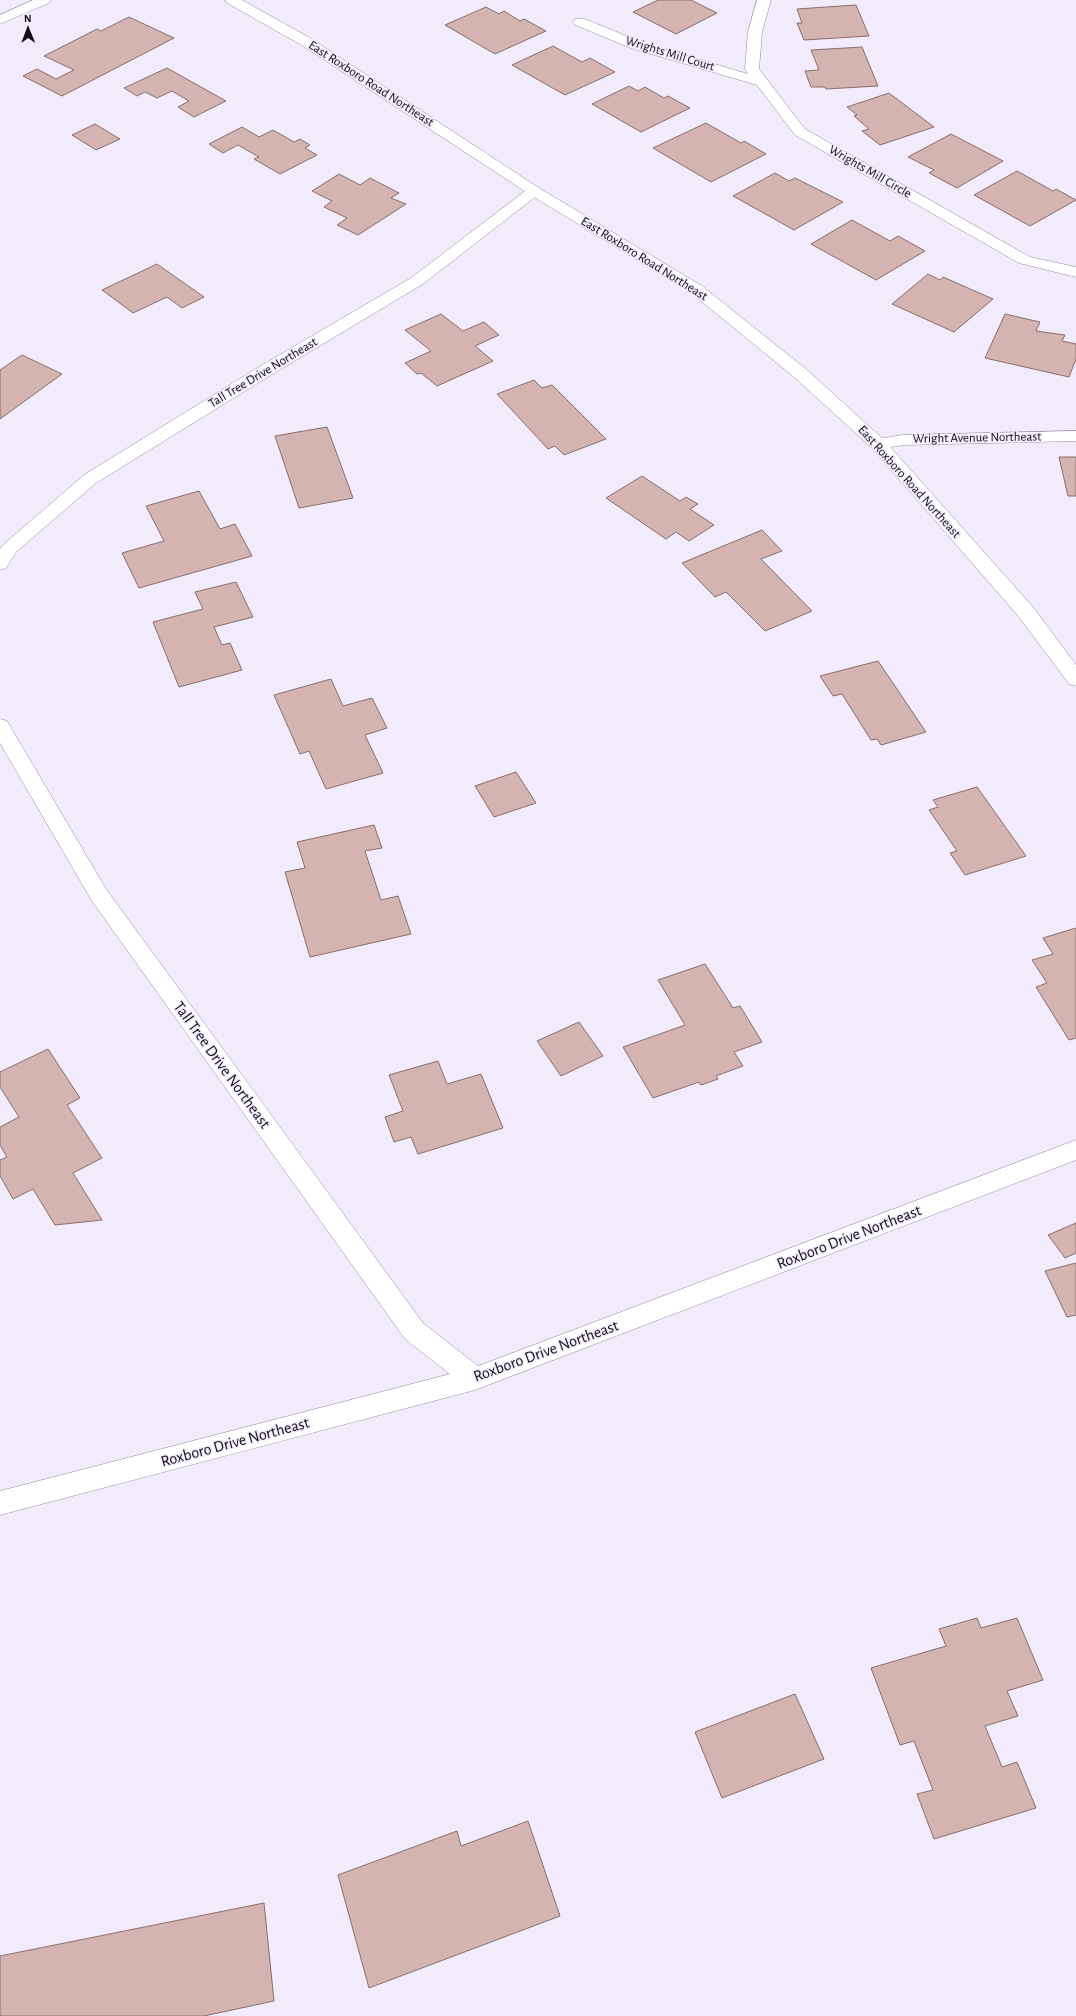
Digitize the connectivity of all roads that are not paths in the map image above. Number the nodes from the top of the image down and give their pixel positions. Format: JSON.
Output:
{"nodes":[{"id":1,"x":44,"y":0,"type":"edge"},
{"id":2,"x":232,"y":0,"type":"edge"},
{"id":3,"x":764,"y":0,"type":"edge"},
{"id":4,"x":0,"y":20,"type":"edge"},
{"id":5,"x":580,"y":22,"type":"dead end"},
{"id":6,"x":761,"y":82,"type":"junction"},
{"id":7,"x":534,"y":191,"type":"junction"},
{"id":8,"x":1076,"y":272,"type":"edge"},
{"id":9,"x":1076,"y":436,"type":"edge"},
{"id":10,"x":878,"y":444,"type":"junction"},
{"id":11,"x":0,"y":564,"type":"edge"},
{"id":12,"x":1076,"y":679,"type":"edge"},
{"id":13,"x":0,"y":726,"type":"edge"},
{"id":14,"x":1076,"y":1150,"type":"edge"},
{"id":15,"x":475,"y":1379,"type":"junction"},
{"id":16,"x":0,"y":1503,"type":"edge"}],
"edges":[{"from":1,"to":4,"type":"street"},
{"from":2,"to":7,"type":"street","name":"East Roxboro Road Northeast"},
{"from":3,"to":6,"type":"street","name":"Wrights Mill Circle"},
{"from":5,"to":6,"type":"street","name":"Wrights Mill Court"},
{"from":6,"to":8,"type":"street","name":"Wrights Mill Circle"},
{"from":7,"to":10,"type":"street","name":"East Roxboro Road Northeast"},
{"from":7,"to":11,"type":"street","name":"Tall Tree Drive Northeast"},
{"from":9,"to":10,"type":"street","name":"Wright Avenue Northeast"},
{"from":10,"to":12,"type":"street","name":"East Roxboro Road Northeast"},
{"from":13,"to":15,"type":"street","name":"Tall Tree Drive Northeast"},
{"from":14,"to":15,"type":"street","name":"Roxboro Drive Northeast"},
{"from":15,"to":16,"type":"street","name":"Roxboro Drive Northeast"}]}
